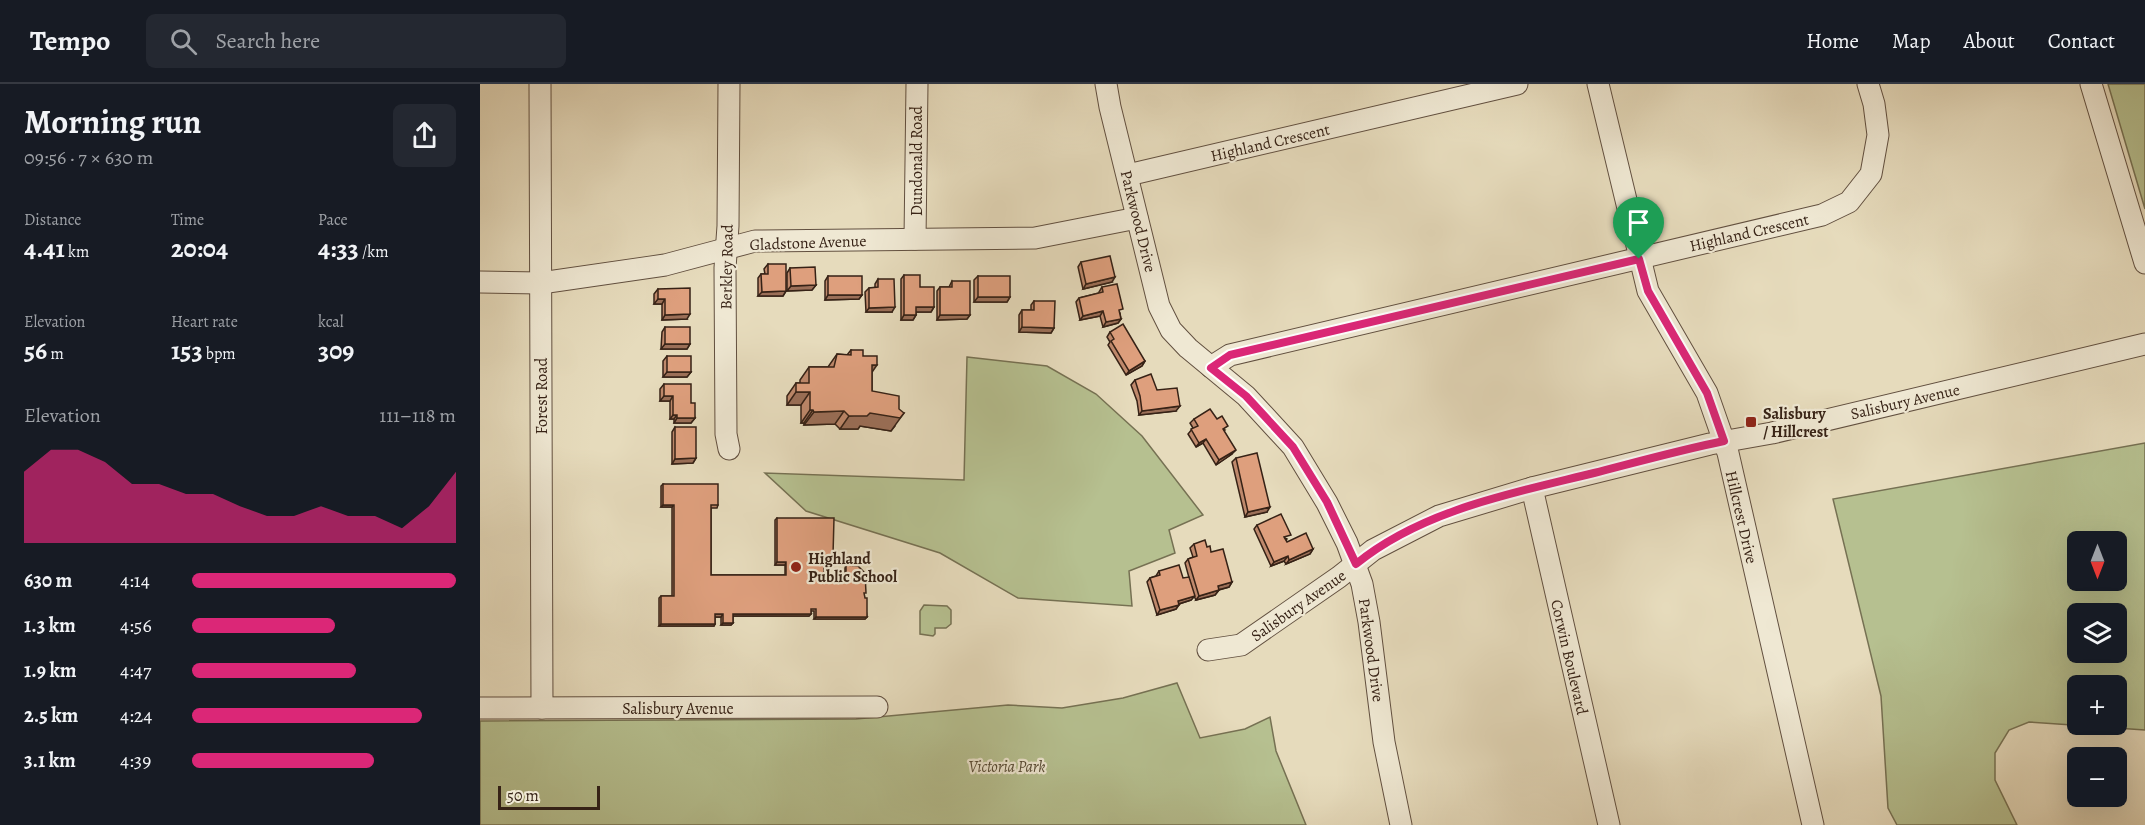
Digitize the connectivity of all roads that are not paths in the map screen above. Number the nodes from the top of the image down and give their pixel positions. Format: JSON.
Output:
{"nodes":[{"id":1,"x":540,"y":84,"type":"edge"},
{"id":2,"x":729,"y":84,"type":"edge"},
{"id":3,"x":917,"y":84,"type":"edge"},
{"id":4,"x":1106,"y":84,"type":"edge"},
{"id":5,"x":1517,"y":84,"type":"edge"},
{"id":6,"x":1599,"y":84,"type":"edge"},
{"id":7,"x":1868,"y":84,"type":"edge"},
{"id":8,"x":2091,"y":84,"type":"edge"},
{"id":9,"x":1128,"y":175,"type":"junction"},
{"id":10,"x":1137,"y":218,"type":"junction"},
{"id":11,"x":915,"y":239,"type":"junction"},
{"id":12,"x":726,"y":248,"type":"junction"},
{"id":13,"x":1639,"y":259,"type":"junction"},
{"id":14,"x":2145,"y":263,"type":"edge"},
{"id":15,"x":480,"y":282,"type":"edge"},
{"id":16,"x":541,"y":283,"type":"junction"},
{"id":17,"x":2145,"y":344,"type":"edge"},
{"id":18,"x":1211,"y":368,"type":"junction"},
{"id":19,"x":1724,"y":441,"type":"junction"},
{"id":20,"x":729,"y":449,"type":"dead end"},
{"id":21,"x":1532,"y":488,"type":"junction"},
{"id":22,"x":1356,"y":564,"type":"junction"},
{"id":23,"x":1208,"y":650,"type":"dead end"},
{"id":24,"x":877,"y":707,"type":"dead end"},
{"id":25,"x":480,"y":708,"type":"edge"},
{"id":26,"x":542,"y":708,"type":"junction"},
{"id":27,"x":1401,"y":825,"type":"edge"},
{"id":28,"x":1609,"y":825,"type":"edge"},
{"id":29,"x":1813,"y":825,"type":"edge"}],
"edges":[{"from":1,"to":16,"type":"street","name":"Forest Road"},
{"from":2,"to":12,"type":"street","name":"Berkley Road"},
{"from":3,"to":11,"type":"street","name":"Dundonald Road"},
{"from":4,"to":9,"type":"street","name":"Parkwood Drive"},
{"from":5,"to":9,"type":"street","name":"Highland Crescent"},
{"from":6,"to":13,"type":"street","name":"Hillcrest Drive"},
{"from":7,"to":13,"type":"street","name":"Highland Crescent"},
{"from":8,"to":14,"type":"street"},
{"from":9,"to":10,"type":"street","name":"Parkwood Drive"},
{"from":10,"to":11,"type":"street","name":"Gladstone Avenue"},
{"from":10,"to":18,"type":"street","name":"Parkwood Drive"},
{"from":11,"to":12,"type":"street","name":"Gladstone Avenue"},
{"from":12,"to":16,"type":"street","name":"Gladstone Avenue"},
{"from":12,"to":20,"type":"street","name":"Berkley Road"},
{"from":13,"to":18,"type":"street","name":"Highland Crescent"},
{"from":13,"to":19,"type":"street","name":"Hillcrest Drive"},
{"from":15,"to":16,"type":"street","name":"Gladstone Avenue"},
{"from":16,"to":26,"type":"street","name":"Forest Road"},
{"from":17,"to":19,"type":"street","name":"Salisbury Avenue"},
{"from":18,"to":22,"type":"street","name":"Parkwood Drive"},
{"from":19,"to":21,"type":"street","name":"Salisbury Avenue"},
{"from":19,"to":29,"type":"street","name":"Hillcrest Drive"},
{"from":21,"to":22,"type":"street","name":"Salisbury Avenue"},
{"from":21,"to":28,"type":"street","name":"Corwin Boulevard"},
{"from":22,"to":23,"type":"street","name":"Salisbury Avenue"},
{"from":22,"to":27,"type":"street","name":"Parkwood Drive"},
{"from":24,"to":26,"type":"street","name":"Salisbury Avenue"},
{"from":25,"to":26,"type":"street","name":"Salisbury Avenue"}]}
